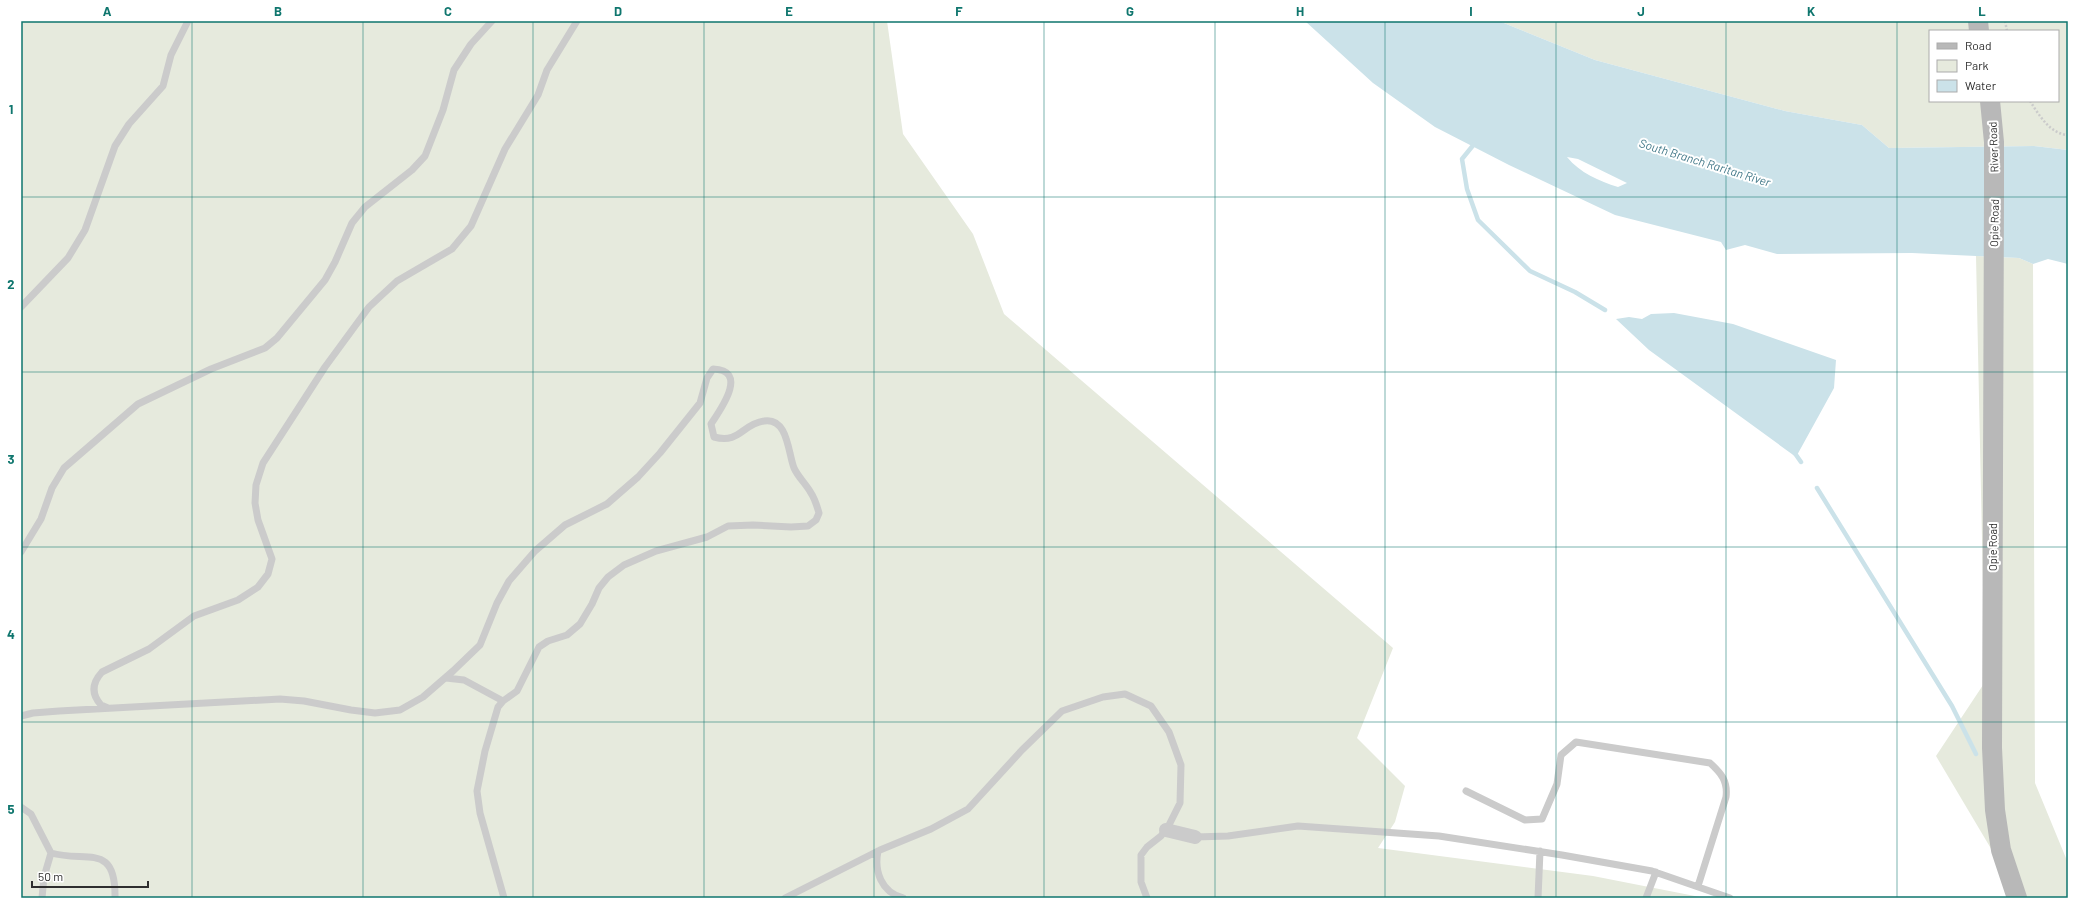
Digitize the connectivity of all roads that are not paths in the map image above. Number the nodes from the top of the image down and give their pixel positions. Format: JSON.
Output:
{"nodes":[{"id":1,"x":188,"y":21,"type":"edge"},
{"id":2,"x":492,"y":21,"type":"edge"},
{"id":3,"x":577,"y":21,"type":"edge"},
{"id":4,"x":1990,"y":102,"type":"edge"},
{"id":5,"x":1994,"y":194,"type":"joint"},
{"id":6,"x":21,"y":307,"type":"edge"},
{"id":7,"x":21,"y":552,"type":"edge"},
{"id":8,"x":446,"y":678,"type":"junction"},
{"id":9,"x":503,"y":701,"type":"junction"},
{"id":10,"x":111,"y":708,"type":"junction"},
{"id":11,"x":21,"y":716,"type":"edge"},
{"id":12,"x":1466,"y":791,"type":"dead end"},
{"id":13,"x":21,"y":807,"type":"edge"},
{"id":14,"x":1166,"y":830,"type":"junction"},
{"id":15,"x":1195,"y":836,"type":"joint"},
{"id":16,"x":878,"y":851,"type":"junction"},
{"id":17,"x":1540,"y":851,"type":"junction"},
{"id":18,"x":51,"y":853,"type":"junction"},
{"id":19,"x":1656,"y":872,"type":"junction"},
{"id":20,"x":1698,"y":886,"type":"junction"},
{"id":21,"x":42,"y":898,"type":"edge"},
{"id":22,"x":115,"y":898,"type":"edge"},
{"id":23,"x":504,"y":898,"type":"edge"},
{"id":24,"x":786,"y":898,"type":"edge"},
{"id":25,"x":903,"y":898,"type":"edge"},
{"id":26,"x":1147,"y":898,"type":"edge"},
{"id":27,"x":1538,"y":898,"type":"edge"},
{"id":28,"x":1646,"y":898,"type":"edge"},
{"id":29,"x":1730,"y":898,"type":"edge"},
{"id":30,"x":2017,"y":898,"type":"edge"}],
"edges":[{"from":1,"to":6,"type":"lane"},
{"from":2,"to":7,"type":"lane"},
{"from":3,"to":10,"type":"lane"},
{"from":4,"to":5,"type":"street","name":"River Road"},
{"from":5,"to":30,"type":"street","name":"Opie Road"},
{"from":8,"to":9,"type":"lane"},
{"from":8,"to":9,"type":"lane"},
{"from":8,"to":10,"type":"lane"},
{"from":9,"to":23,"type":"lane"},
{"from":10,"to":11,"type":"lane"},
{"from":12,"to":20,"type":"lane"},
{"from":13,"to":18,"type":"lane"},
{"from":14,"to":15,"type":"street"},
{"from":14,"to":16,"type":"lane"},
{"from":14,"to":26,"type":"lane"},
{"from":15,"to":17,"type":"lane"},
{"from":16,"to":24,"type":"lane"},
{"from":16,"to":25,"type":"lane"},
{"from":17,"to":19,"type":"lane"},
{"from":17,"to":27,"type":"lane"},
{"from":18,"to":21,"type":"lane"},
{"from":18,"to":22,"type":"lane"},
{"from":19,"to":20,"type":"lane"},
{"from":19,"to":28,"type":"lane"},
{"from":20,"to":29,"type":"lane"}]}
